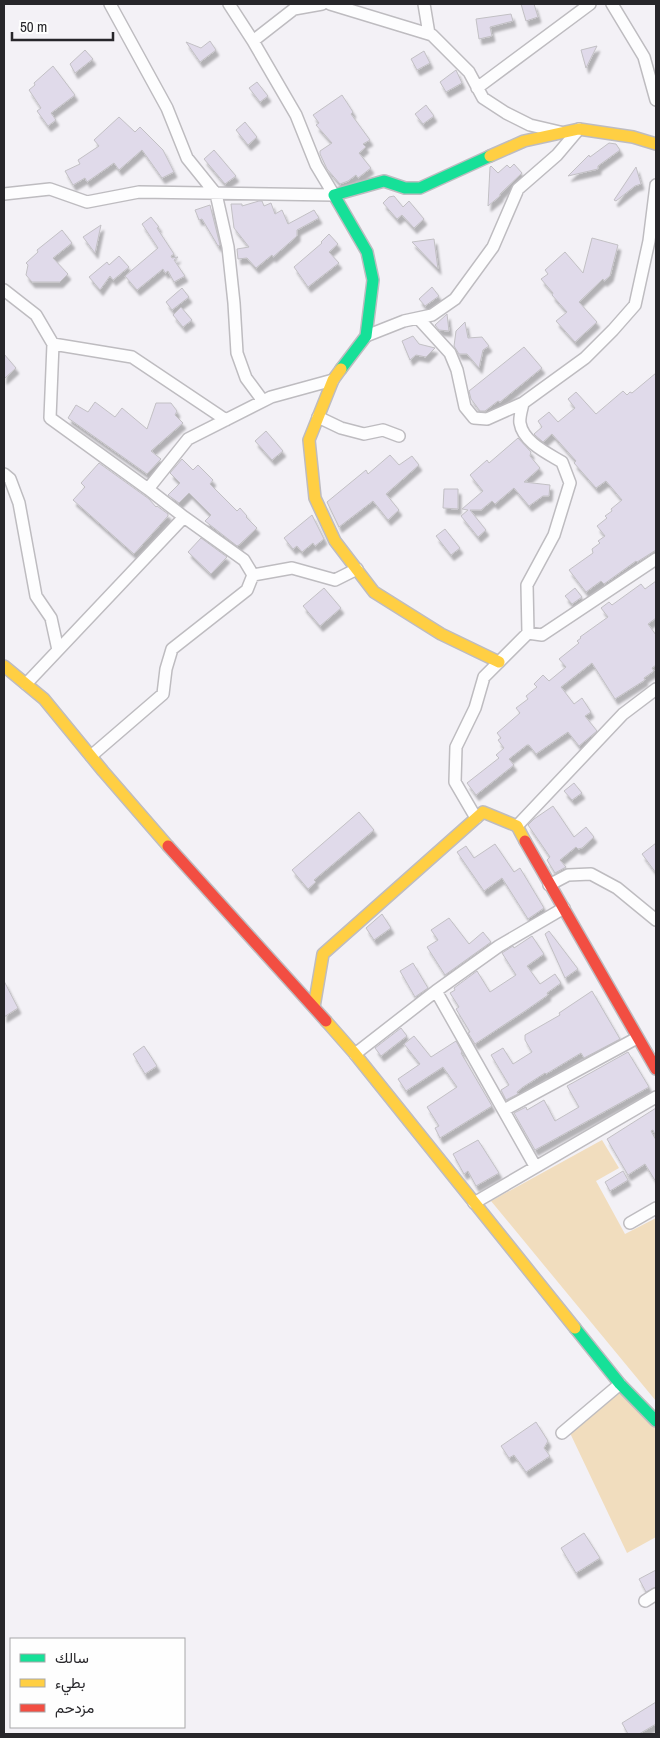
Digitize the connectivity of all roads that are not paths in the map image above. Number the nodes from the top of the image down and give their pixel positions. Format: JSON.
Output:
{"nodes":[{"id":1,"x":110,"y":4,"type":"edge"},
{"id":2,"x":229,"y":4,"type":"edge"},
{"id":3,"x":322,"y":4,"type":"edge"},
{"id":4,"x":330,"y":4,"type":"edge"},
{"id":5,"x":424,"y":4,"type":"edge"},
{"id":6,"x":590,"y":4,"type":"edge"},
{"id":7,"x":612,"y":4,"type":"edge"},
{"id":8,"x":297,"y":7,"type":"edge"},
{"id":9,"x":429,"y":34,"type":"junction"},
{"id":10,"x":253,"y":41,"type":"junction"},
{"id":11,"x":477,"y":88,"type":"junction"},
{"id":12,"x":656,"y":100,"type":"edge"},
{"id":13,"x":579,"y":129,"type":"junction"},
{"id":14,"x":562,"y":132,"type":"junction"},
{"id":15,"x":656,"y":144,"type":"edge"},
{"id":16,"x":656,"y":184,"type":"edge"},
{"id":17,"x":4,"y":194,"type":"edge"},
{"id":18,"x":216,"y":194,"type":"junction"},
{"id":19,"x":334,"y":195,"type":"junction"},
{"id":20,"x":4,"y":290,"type":"edge"},
{"id":21,"x":418,"y":318,"type":"junction"},
{"id":22,"x":366,"y":336,"type":"junction"},
{"id":23,"x":53,"y":344,"type":"junction"},
{"id":24,"x":332,"y":380,"type":"junction"},
{"id":25,"x":263,"y":401,"type":"junction"},
{"id":26,"x":523,"y":403,"type":"junction"},
{"id":27,"x":318,"y":417,"type":"junction"},
{"id":28,"x":226,"y":420,"type":"junction"},
{"id":29,"x":399,"y":436,"type":"dead end"},
{"id":30,"x":4,"y":474,"type":"edge"},
{"id":31,"x":148,"y":488,"type":"junction"},
{"id":32,"x":184,"y":517,"type":"junction"},
{"id":33,"x":656,"y":559,"type":"edge"},
{"id":34,"x":357,"y":569,"type":"junction"},
{"id":35,"x":254,"y":575,"type":"junction"},
{"id":36,"x":528,"y":633,"type":"junction"},
{"id":37,"x":58,"y":650,"type":"junction"},
{"id":38,"x":499,"y":662,"type":"junction"},
{"id":39,"x":4,"y":666,"type":"edge"},
{"id":40,"x":26,"y":684,"type":"junction"},
{"id":41,"x":656,"y":689,"type":"edge"},
{"id":42,"x":91,"y":756,"type":"junction"},
{"id":43,"x":476,"y":818,"type":"junction"},
{"id":44,"x":517,"y":826,"type":"junction"},
{"id":45,"x":550,"y":885,"type":"junction"},
{"id":46,"x":564,"y":908,"type":"junction"},
{"id":47,"x":656,"y":920,"type":"edge"},
{"id":48,"x":436,"y":991,"type":"junction"},
{"id":49,"x":314,"y":1007,"type":"junction"},
{"id":50,"x":637,"y":1038,"type":"junction"},
{"id":51,"x":355,"y":1054,"type":"junction"},
{"id":52,"x":656,"y":1069,"type":"edge"},
{"id":53,"x":656,"y":1097,"type":"edge"},
{"id":54,"x":504,"y":1110,"type":"junction"},
{"id":55,"x":535,"y":1166,"type":"junction"},
{"id":56,"x":474,"y":1203,"type":"junction"},
{"id":57,"x":656,"y":1208,"type":"edge"},
{"id":58,"x":630,"y":1223,"type":"dead end"},
{"id":59,"x":620,"y":1384,"type":"junction"},
{"id":60,"x":656,"y":1420,"type":"edge"},
{"id":61,"x":562,"y":1433,"type":"dead end"},
{"id":62,"x":656,"y":1594,"type":"edge"},
{"id":63,"x":645,"y":1601,"type":"dead end"}],
"edges":[{"from":1,"to":18,"type":"street"},
{"from":2,"to":10,"type":"street"},
{"from":3,"to":8,"type":"street"},
{"from":4,"to":9,"type":"street"},
{"from":5,"to":9,"type":"street"},
{"from":6,"to":11,"type":"street"},
{"from":7,"to":12,"type":"street"},
{"from":8,"to":10,"type":"street"},
{"from":9,"to":11,"type":"street"},
{"from":10,"to":19,"type":"street"},
{"from":11,"to":14,"type":"street"},
{"from":13,"to":14,"type":"street"},
{"from":13,"to":15,"type":"street"},
{"from":13,"to":21,"type":"street"},
{"from":14,"to":19,"type":"street"},
{"from":16,"to":26,"type":"street"},
{"from":17,"to":18,"type":"street"},
{"from":18,"to":19,"type":"street"},
{"from":18,"to":25,"type":"street"},
{"from":19,"to":22,"type":"street"},
{"from":20,"to":23,"type":"street"},
{"from":21,"to":22,"type":"street"},
{"from":21,"to":26,"type":"street"},
{"from":22,"to":24,"type":"street"},
{"from":23,"to":28,"type":"street"},
{"from":23,"to":31,"type":"street"},
{"from":24,"to":25,"type":"street"},
{"from":24,"to":27,"type":"street"},
{"from":25,"to":28,"type":"street"},
{"from":26,"to":36,"type":"street"},
{"from":27,"to":29,"type":"street"},
{"from":27,"to":34,"type":"street"},
{"from":28,"to":31,"type":"street"},
{"from":30,"to":37,"type":"street"},
{"from":31,"to":32,"type":"street"},
{"from":32,"to":35,"type":"street"},
{"from":32,"to":37,"type":"street"},
{"from":33,"to":36,"type":"street"},
{"from":34,"to":35,"type":"street"},
{"from":34,"to":38,"type":"street"},
{"from":35,"to":42,"type":"street"},
{"from":36,"to":38,"type":"street"},
{"from":37,"to":40,"type":"street"},
{"from":38,"to":43,"type":"street"},
{"from":39,"to":40,"type":"street"},
{"from":40,"to":42,"type":"street"},
{"from":41,"to":44,"type":"street"},
{"from":42,"to":49,"type":"street"},
{"from":43,"to":44,"type":"street"},
{"from":43,"to":49,"type":"street"},
{"from":44,"to":45,"type":"street"},
{"from":45,"to":46,"type":"street"},
{"from":45,"to":47,"type":"street"},
{"from":46,"to":48,"type":"street"},
{"from":46,"to":50,"type":"street"},
{"from":48,"to":51,"type":"street"},
{"from":48,"to":54,"type":"street"},
{"from":49,"to":51,"type":"street"},
{"from":50,"to":52,"type":"street"},
{"from":50,"to":54,"type":"street"},
{"from":51,"to":56,"type":"street"},
{"from":53,"to":55,"type":"street"},
{"from":54,"to":55,"type":"street"},
{"from":55,"to":56,"type":"street"},
{"from":56,"to":59,"type":"street"},
{"from":57,"to":58,"type":"street"},
{"from":59,"to":60,"type":"street"},
{"from":59,"to":61,"type":"street"},
{"from":62,"to":63,"type":"street"}]}
